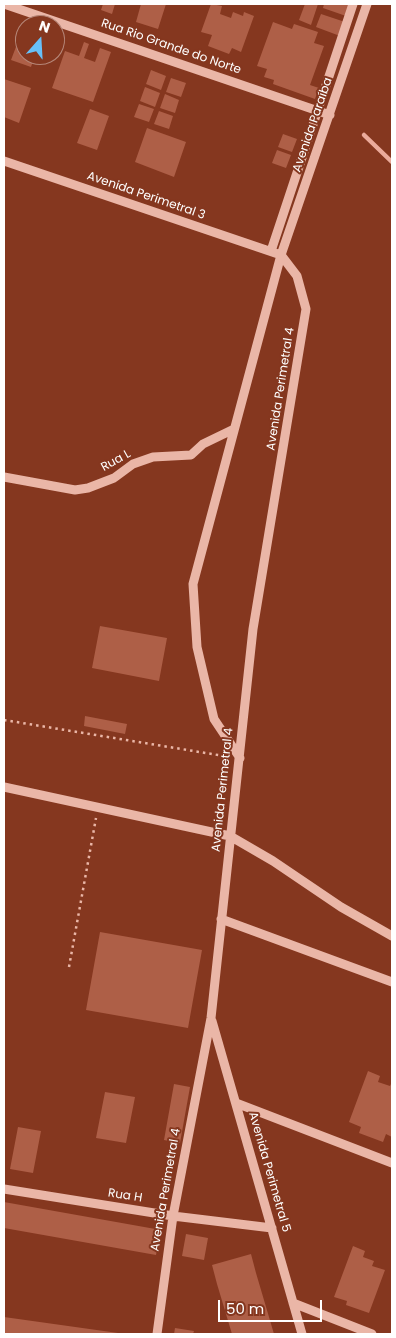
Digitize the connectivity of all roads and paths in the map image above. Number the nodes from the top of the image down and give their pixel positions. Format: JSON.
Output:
{"nodes":[{"id":1,"x":4,"y":4,"type":"edge"},
{"id":2,"x":354,"y":4,"type":"edge"},
{"id":3,"x":367,"y":4,"type":"edge"},
{"id":4,"x":318,"y":111,"type":"junction"},
{"id":5,"x":330,"y":115,"type":"junction"},
{"id":6,"x":4,"y":161,"type":"edge"},
{"id":7,"x":271,"y":250,"type":"junction"},
{"id":8,"x":281,"y":254,"type":"junction"},
{"id":9,"x":234,"y":429,"type":"junction"},
{"id":10,"x":4,"y":477,"type":"edge"},
{"id":11,"x":4,"y":720,"type":"edge"},
{"id":12,"x":240,"y":758,"type":"junction"},
{"id":13,"x":4,"y":787,"type":"edge"},
{"id":14,"x":98,"y":806,"type":"junction"},
{"id":15,"x":230,"y":836,"type":"junction"},
{"id":16,"x":221,"y":919,"type":"junction"},
{"id":17,"x":392,"y":936,"type":"edge"},
{"id":18,"x":69,"y":967,"type":"dead end"},
{"id":19,"x":392,"y":982,"type":"edge"},
{"id":20,"x":211,"y":1018,"type":"junction"},
{"id":21,"x":236,"y":1104,"type":"junction"},
{"id":22,"x":392,"y":1163,"type":"edge"},
{"id":23,"x":4,"y":1189,"type":"edge"},
{"id":24,"x":173,"y":1216,"type":"junction"},
{"id":25,"x":272,"y":1228,"type":"junction"},
{"id":26,"x":293,"y":1303,"type":"junction"},
{"id":27,"x":157,"y":1334,"type":"edge"},
{"id":28,"x":302,"y":1334,"type":"edge"},
{"id":29,"x":372,"y":1334,"type":"edge"}],
"edges":[{"from":1,"to":4,"type":"street","name":"Rua Rio Grande do Norte"},
{"from":2,"to":4,"type":"street","name":"Avenida Paraíba"},
{"from":3,"to":5,"type":"street","name":"Avenida Paraíba"},
{"from":4,"to":5,"type":"street","name":"Rua Rio Grande do Norte"},
{"from":4,"to":7,"type":"street","name":"Avenida Paraíba"},
{"from":5,"to":8,"type":"street","name":"Avenida Paraíba"},
{"from":6,"to":7,"type":"street","name":"Avenida Perimetral 3"},
{"from":7,"to":8,"type":"street","name":"Avenida Perimetral 3"},
{"from":8,"to":9,"type":"street","name":"Avenida Paraíba"},
{"from":8,"to":12,"type":"street","name":"Avenida Perimetral 4"},
{"from":9,"to":10,"type":"street","name":"Rua L"},
{"from":9,"to":12,"type":"street","name":"Avenida Paraíba"},
{"from":11,"to":12,"type":"path"},
{"from":12,"to":15,"type":"street","name":"Avenida Perimetral 4"},
{"from":13,"to":14,"type":"street"},
{"from":14,"to":15,"type":"street"},
{"from":14,"to":18,"type":"path"},
{"from":15,"to":16,"type":"street","name":"Avenida Perimetral 4"},
{"from":15,"to":17,"type":"street"},
{"from":16,"to":19,"type":"street"},
{"from":16,"to":20,"type":"street","name":"Avenida Perimetral 4"},
{"from":20,"to":21,"type":"street","name":"Avenida Perimetral 5"},
{"from":20,"to":24,"type":"street","name":"Avenida Perimetral 4"},
{"from":21,"to":22,"type":"street"},
{"from":21,"to":25,"type":"street","name":"Avenida Perimetral 5"},
{"from":23,"to":24,"type":"street","name":"Rua H"},
{"from":24,"to":25,"type":"street","name":"Rua H"},
{"from":24,"to":27,"type":"street","name":"Avenida Perimetral 4"},
{"from":25,"to":26,"type":"street","name":"Avenida Perimetral 5"},
{"from":26,"to":28,"type":"street","name":"Avenida Perimetral 5"},
{"from":26,"to":29,"type":"street"}]}
